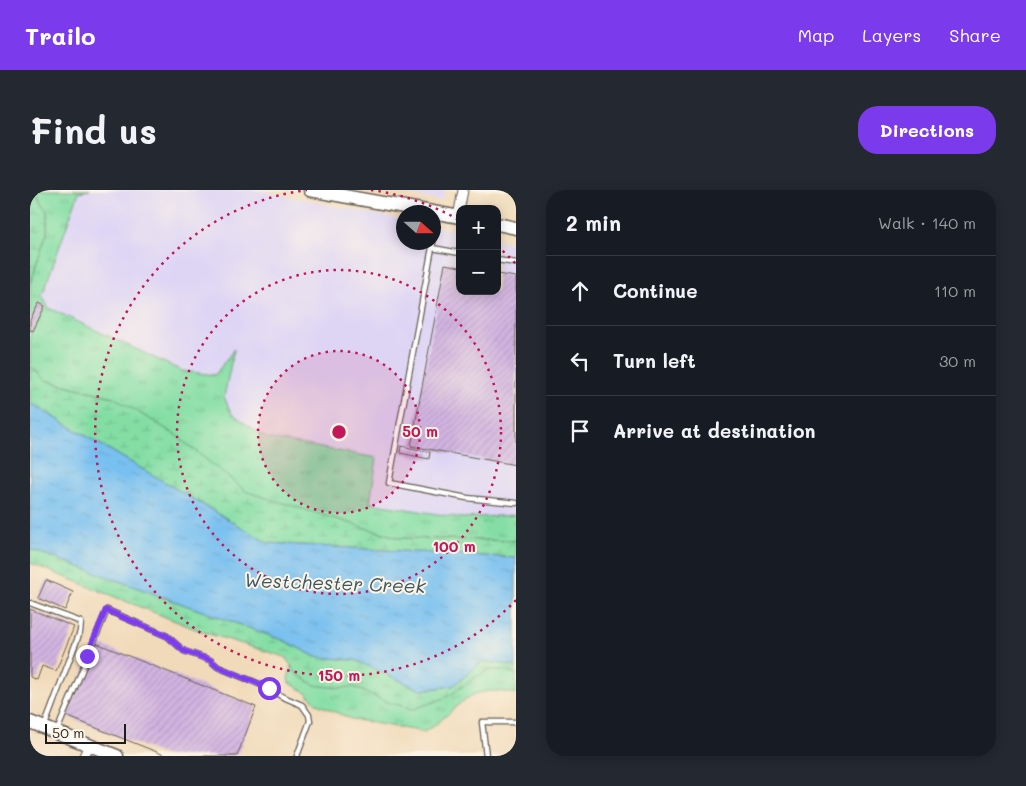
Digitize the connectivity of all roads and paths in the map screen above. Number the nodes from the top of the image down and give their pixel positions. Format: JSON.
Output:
{"nodes":[{"id":1,"x":310,"y":190,"type":"edge"},
{"id":2,"x":463,"y":190,"type":"edge"},
{"id":3,"x":329,"y":192,"type":"edge"},
{"id":4,"x":396,"y":205,"type":"edge"},
{"id":5,"x":461,"y":205,"type":"edge"},
{"id":6,"x":441,"y":214,"type":"edge"},
{"id":7,"x":456,"y":216,"type":"edge"},
{"id":8,"x":501,"y":225,"type":"edge"},
{"id":9,"x":516,"y":228,"type":"edge"},
{"id":10,"x":441,"y":248,"type":"edge"},
{"id":11,"x":431,"y":250,"type":"edge"},
{"id":12,"x":456,"y":252,"type":"edge"},
{"id":13,"x":501,"y":261,"type":"edge"},
{"id":14,"x":516,"y":263,"type":"edge"},
{"id":15,"x":516,"y":503,"type":"edge"},
{"id":16,"x":30,"y":603,"type":"edge"},
{"id":17,"x":30,"y":722,"type":"edge"},
{"id":18,"x":516,"y":722,"type":"edge"},
{"id":19,"x":44,"y":727,"type":"junction"},
{"id":20,"x":56,"y":732,"type":"junction"},
{"id":21,"x":86,"y":750,"type":"edge"},
{"id":22,"x":117,"y":756,"type":"edge"},
{"id":23,"x":297,"y":756,"type":"edge"},
{"id":24,"x":486,"y":756,"type":"edge"}],
"edges":[{"from":1,"to":3,"type":"main road"},
{"from":2,"to":5,"type":"street"},
{"from":3,"to":4,"type":"main road"},
{"from":6,"to":7,"type":"main road"},
{"from":8,"to":9,"type":"main road"},
{"from":10,"to":12,"type":"lane"},
{"from":11,"to":15,"type":"lane"},
{"from":13,"to":14,"type":"lane"},
{"from":16,"to":19,"type":"lane"},
{"from":17,"to":19,"type":"main road"},
{"from":18,"to":24,"type":"lane"},
{"from":19,"to":20,"type":"main road"},
{"from":20,"to":21,"type":"main road"},
{"from":20,"to":23,"type":"lane"},
{"from":21,"to":22,"type":"main road"}]}
